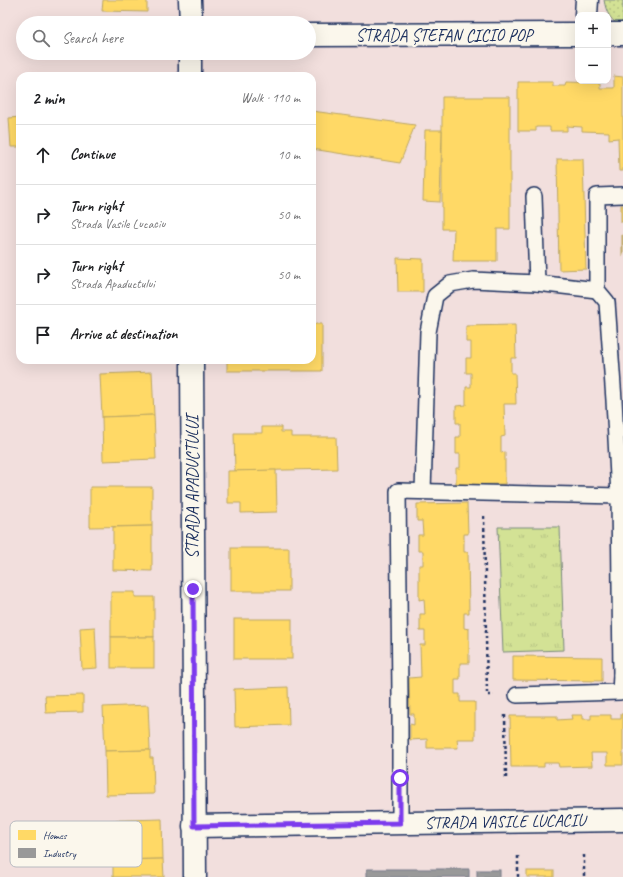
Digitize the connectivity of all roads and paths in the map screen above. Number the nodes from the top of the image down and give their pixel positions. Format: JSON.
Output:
{"nodes":[{"id":1,"x":190,"y":0,"type":"edge"},
{"id":2,"x":587,"y":0,"type":"edge"},
{"id":3,"x":586,"y":12,"type":"edge"},
{"id":4,"x":190,"y":16,"type":"edge"},
{"id":5,"x":575,"y":34,"type":"edge"},
{"id":6,"x":611,"y":34,"type":"edge"},
{"id":7,"x":623,"y":34,"type":"edge"},
{"id":8,"x":316,"y":35,"type":"edge"},
{"id":9,"x":190,"y":60,"type":"edge"},
{"id":10,"x":190,"y":72,"type":"edge"},
{"id":11,"x":623,"y":195,"type":"edge"},
{"id":12,"x":534,"y":196,"type":"dead end"},
{"id":13,"x":537,"y":283,"type":"junction"},
{"id":14,"x":597,"y":290,"type":"junction"},
{"id":15,"x":192,"y":364,"type":"edge"},
{"id":16,"x":618,"y":399,"type":"edge"},
{"id":17,"x":423,"y":491,"type":"junction"},
{"id":18,"x":484,"y":493,"type":"junction"},
{"id":19,"x":619,"y":496,"type":"junction"},
{"id":20,"x":622,"y":675,"type":"edge"},
{"id":21,"x":511,"y":695,"type":"junction"},
{"id":22,"x":506,"y":778,"type":"dead end"},
{"id":23,"x":623,"y":820,"type":"edge"},
{"id":24,"x":400,"y":823,"type":"junction"},
{"id":25,"x":194,"y":826,"type":"junction"},
{"id":26,"x":584,"y":855,"type":"dead end"},
{"id":27,"x":518,"y":856,"type":"dead end"},
{"id":28,"x":195,"y":877,"type":"edge"},
{"id":29,"x":518,"y":877,"type":"edge"},
{"id":30,"x":584,"y":877,"type":"edge"}],
"edges":[{"from":1,"to":4,"type":"street"},
{"from":2,"to":3,"type":"street"},
{"from":5,"to":8,"type":"street","name":"STRADA ȘTEFAN CICIO POP"},
{"from":6,"to":7,"type":"street"},
{"from":9,"to":10,"type":"street"},
{"from":11,"to":14,"type":"lane"},
{"from":12,"to":13,"type":"lane"},
{"from":13,"to":14,"type":"lane"},
{"from":13,"to":17,"type":"lane"},
{"from":14,"to":16,"type":"lane"},
{"from":15,"to":25,"type":"street","name":"STRADA APADUCTULUI"},
{"from":16,"to":19,"type":"lane"},
{"from":17,"to":18,"type":"lane"},
{"from":17,"to":24,"type":"lane"},
{"from":18,"to":19,"type":"lane"},
{"from":18,"to":21,"type":"path"},
{"from":19,"to":20,"type":"lane"},
{"from":20,"to":21,"type":"lane"},
{"from":21,"to":22,"type":"path"},
{"from":23,"to":24,"type":"street","name":"STRADA VASILE LUCACIU"},
{"from":24,"to":25,"type":"street","name":"STRADA VASILE LUCACIU"},
{"from":25,"to":28,"type":"street","name":"STRADA APADUCTULUI"},
{"from":26,"to":30,"type":"path"},
{"from":27,"to":29,"type":"path"}]}
